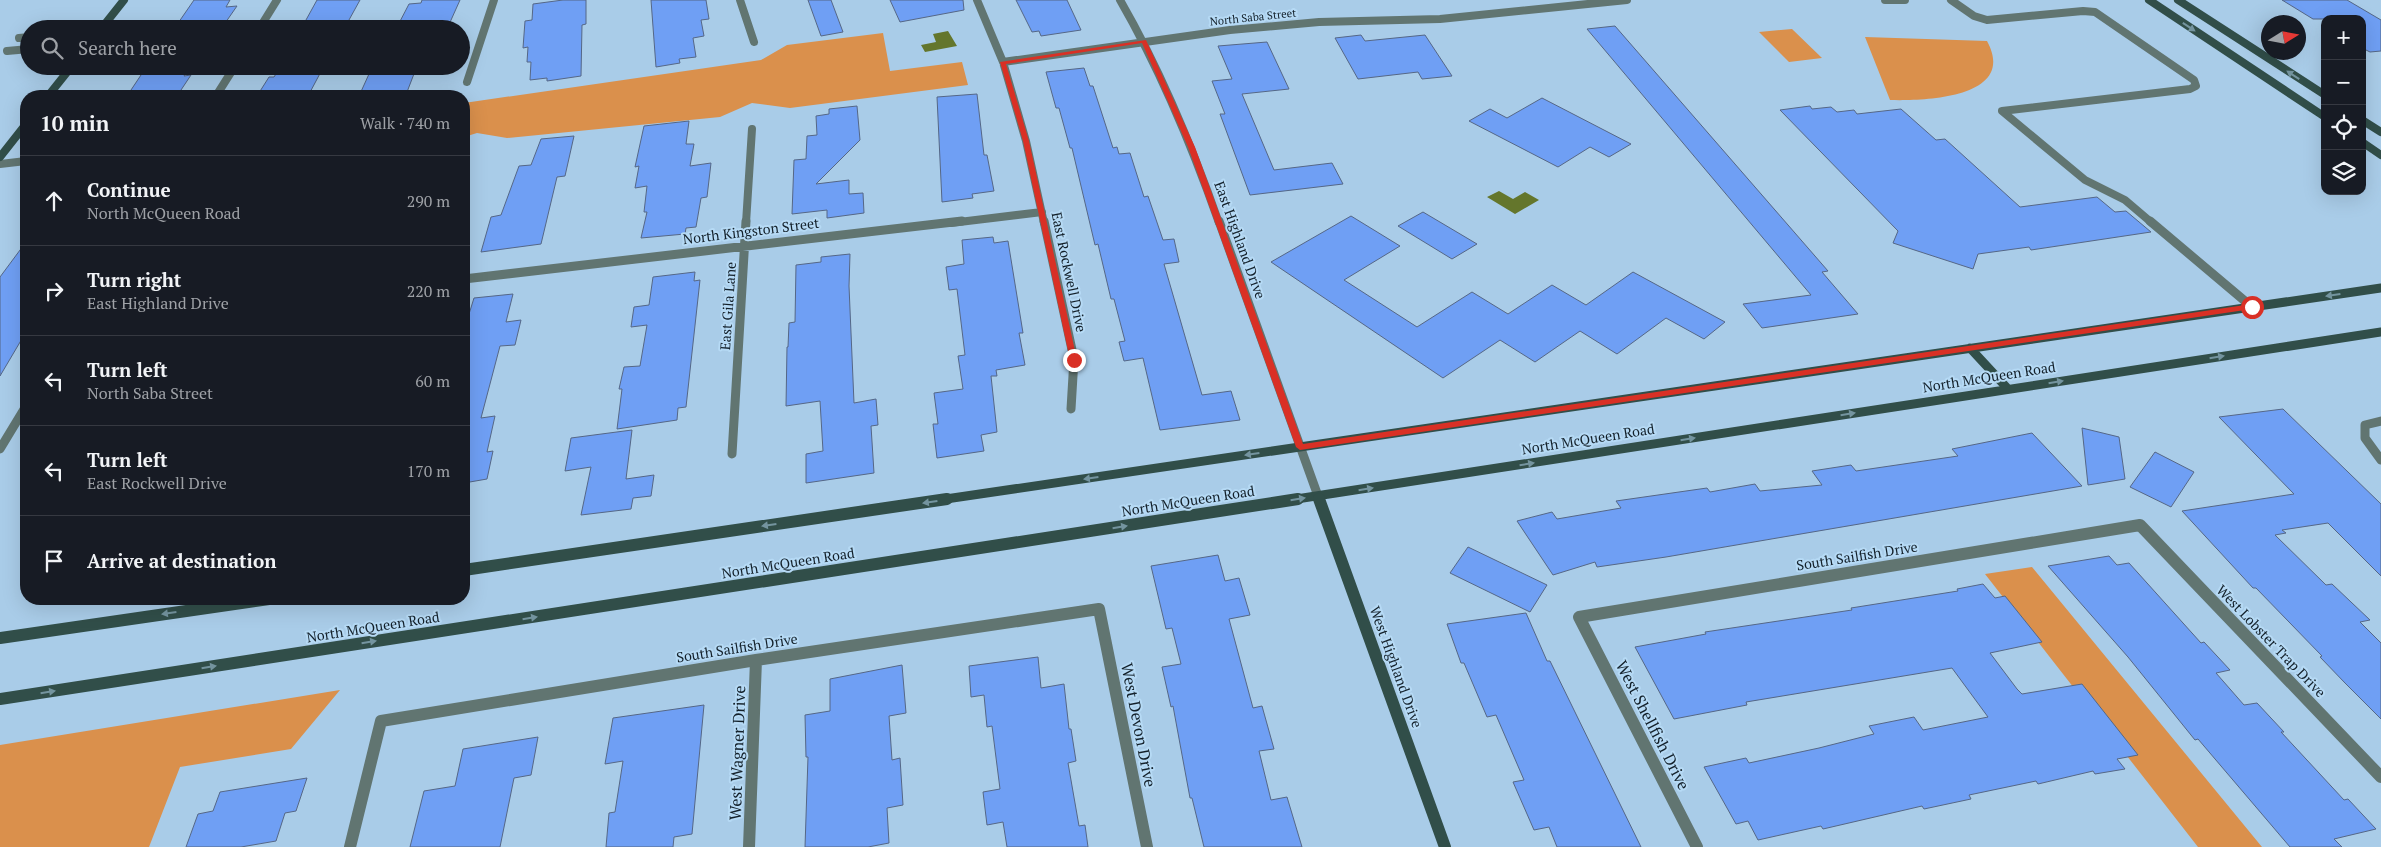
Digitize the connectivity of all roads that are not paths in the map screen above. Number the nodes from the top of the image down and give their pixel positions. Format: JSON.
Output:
{"nodes":[{"id":1,"x":124,"y":0,"type":"edge"},
{"id":2,"x":277,"y":0,"type":"edge"},
{"id":3,"x":494,"y":0,"type":"edge"},
{"id":4,"x":740,"y":0,"type":"edge"},
{"id":5,"x":977,"y":0,"type":"edge"},
{"id":6,"x":1120,"y":0,"type":"edge"},
{"id":7,"x":1579,"y":0,"type":"edge"},
{"id":8,"x":1626,"y":0,"type":"edge"},
{"id":9,"x":1885,"y":0,"type":"edge"},
{"id":10,"x":1905,"y":0,"type":"edge"},
{"id":11,"x":1951,"y":0,"type":"edge"},
{"id":12,"x":2149,"y":0,"type":"edge"},
{"id":13,"x":2178,"y":0,"type":"edge"},
{"id":14,"x":1586,"y":5,"type":"junction"},
{"id":15,"x":108,"y":20,"type":"edge"},
{"id":16,"x":265,"y":20,"type":"edge"},
{"id":17,"x":1144,"y":41,"type":"junction"},
{"id":18,"x":754,"y":42,"type":"dead end"},
{"id":19,"x":20,"y":50,"type":"edge"},
{"id":20,"x":8,"y":51,"type":"dead end"},
{"id":21,"x":1003,"y":62,"type":"junction"},
{"id":22,"x":470,"y":73,"type":"edge"},
{"id":23,"x":65,"y":75,"type":"edge"},
{"id":24,"x":229,"y":75,"type":"edge"},
{"id":25,"x":469,"y":75,"type":"edge"},
{"id":26,"x":467,"y":82,"type":"dead end"},
{"id":27,"x":53,"y":90,"type":"edge"},
{"id":28,"x":220,"y":90,"type":"edge"},
{"id":29,"x":2321,"y":92,"type":"edge"},
{"id":30,"x":2321,"y":114,"type":"edge"},
{"id":31,"x":2366,"y":123,"type":"edge"},
{"id":32,"x":752,"y":129,"type":"dead end"},
{"id":33,"x":20,"y":132,"type":"edge"},
{"id":34,"x":2381,"y":132,"type":"edge"},
{"id":35,"x":2366,"y":145,"type":"edge"},
{"id":36,"x":2381,"y":154,"type":"edge"},
{"id":37,"x":0,"y":157,"type":"edge"},
{"id":38,"x":20,"y":162,"type":"edge"},
{"id":39,"x":0,"y":164,"type":"edge"},
{"id":40,"x":1042,"y":212,"type":"junction"},
{"id":41,"x":745,"y":246,"type":"junction"},
{"id":42,"x":470,"y":278,"type":"edge"},
{"id":43,"x":2381,"y":288,"type":"edge"},
{"id":44,"x":2252,"y":307,"type":"junction"},
{"id":45,"x":2381,"y":332,"type":"edge"},
{"id":46,"x":1970,"y":348,"type":"junction"},
{"id":47,"x":2008,"y":389,"type":"junction"},
{"id":48,"x":1071,"y":409,"type":"dead end"},
{"id":49,"x":20,"y":416,"type":"edge"},
{"id":50,"x":2381,"y":421,"type":"edge"},
{"id":51,"x":1300,"y":447,"type":"junction"},
{"id":52,"x":0,"y":449,"type":"edge"},
{"id":53,"x":732,"y":454,"type":"dead end"},
{"id":54,"x":2381,"y":460,"type":"edge"},
{"id":55,"x":1318,"y":496,"type":"junction"},
{"id":56,"x":2140,"y":525,"type":"joint"},
{"id":57,"x":470,"y":569,"type":"edge"},
{"id":58,"x":228,"y":605,"type":"edge"},
{"id":59,"x":1099,"y":609,"type":"joint"},
{"id":60,"x":1579,"y":617,"type":"joint"},
{"id":61,"x":0,"y":638,"type":"edge"},
{"id":62,"x":756,"y":660,"type":"junction"},
{"id":63,"x":0,"y":699,"type":"edge"},
{"id":64,"x":2381,"y":777,"type":"edge"},
{"id":65,"x":350,"y":847,"type":"edge"},
{"id":66,"x":749,"y":847,"type":"edge"},
{"id":67,"x":1147,"y":847,"type":"edge"},
{"id":68,"x":1445,"y":847,"type":"edge"},
{"id":69,"x":1697,"y":847,"type":"edge"}],
"edges":[{"from":1,"to":15,"type":"main road"},
{"from":2,"to":16,"type":"street"},
{"from":3,"to":22,"type":"street"},
{"from":4,"to":18,"type":"street"},
{"from":5,"to":21,"type":"street","name":"East Rockwell Drive"},
{"from":6,"to":17,"type":"street","name":"East Highland Drive"},
{"from":7,"to":14,"type":"street"},
{"from":8,"to":14,"type":"street","name":"North Saba Street"},
{"from":9,"to":10,"type":"street"},
{"from":11,"to":44,"type":"street"},
{"from":12,"to":30,"type":"main road","one_way":true},
{"from":29,"to":13,"type":"main road","one_way":true},
{"from":14,"to":17,"type":"street","name":"North Saba Street"},
{"from":17,"to":21,"type":"street","name":"North Saba Street"},
{"from":17,"to":51,"type":"street","name":"East Highland Drive"},
{"from":19,"to":20,"type":"street"},
{"from":21,"to":40,"type":"street","name":"East Rockwell Drive"},
{"from":23,"to":27,"type":"main road"},
{"from":24,"to":28,"type":"street"},
{"from":25,"to":26,"type":"street"},
{"from":31,"to":34,"type":"main road"},
{"from":32,"to":41,"type":"street","name":"East Gila Lane"},
{"from":33,"to":37,"type":"main road"},
{"from":35,"to":36,"type":"main road"},
{"from":38,"to":39,"type":"street"},
{"from":40,"to":41,"type":"street","name":"North Kingston Street"},
{"from":40,"to":48,"type":"street","name":"East Rockwell Drive"},
{"from":41,"to":42,"type":"street","name":"North Kingston Street"},
{"from":41,"to":53,"type":"street","name":"East Gila Lane"},
{"from":43,"to":44,"type":"main road","one_way":true},
{"from":44,"to":46,"type":"main road"},
{"from":47,"to":45,"type":"main road","name":"North McQueen Road","one_way":true},
{"from":46,"to":47,"type":"main road"},
{"from":46,"to":51,"type":"main road"},
{"from":55,"to":47,"type":"main road","name":"North McQueen Road","one_way":true},
{"from":49,"to":52,"type":"street"},
{"from":50,"to":54,"type":"street"},
{"from":51,"to":55,"type":"street","name":"East Highland Drive"},
{"from":51,"to":57,"type":"main road","one_way":true},
{"from":63,"to":55,"type":"main road","name":"North McQueen Road","one_way":true},
{"from":55,"to":68,"type":"main road","name":"West Highland Drive"},
{"from":56,"to":60,"type":"street","name":"South Sailfish Drive"},
{"from":56,"to":64,"type":"street","name":"West Lobster Trap Drive"},
{"from":58,"to":61,"type":"main road","one_way":true},
{"from":59,"to":62,"type":"street","name":"South Sailfish Drive"},
{"from":59,"to":67,"type":"street","name":"West Devon Drive"},
{"from":60,"to":69,"type":"street","name":"West Shellfish Drive"},
{"from":62,"to":65,"type":"street","name":"South Sailfish Drive"},
{"from":62,"to":66,"type":"street","name":"West Wagner Drive"}]}
